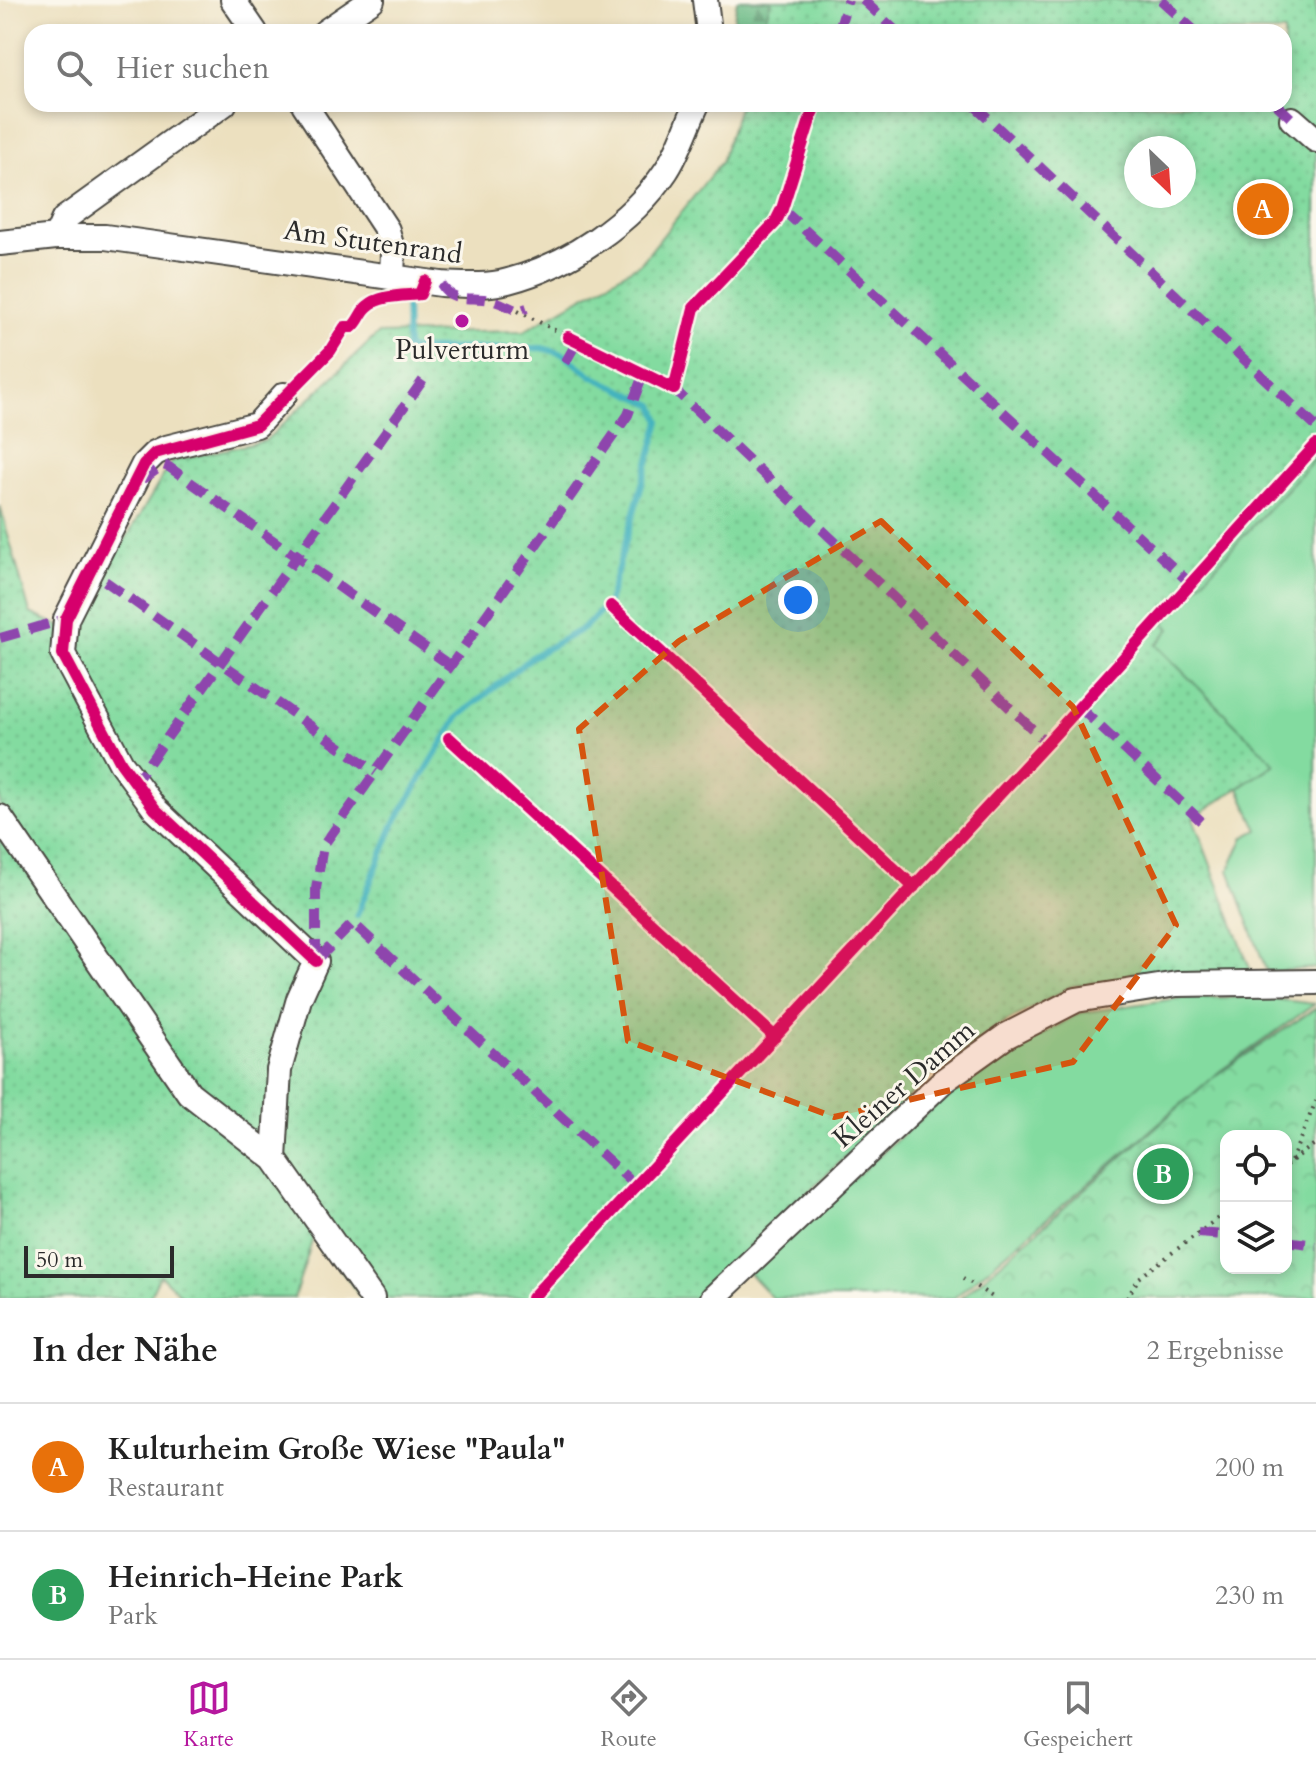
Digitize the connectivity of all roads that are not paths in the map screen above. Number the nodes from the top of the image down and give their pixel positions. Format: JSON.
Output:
{"nodes":[{"id":1,"x":233,"y":0,"type":"edge"},
{"id":2,"x":372,"y":0,"type":"edge"},
{"id":3,"x":705,"y":0,"type":"edge"},
{"id":4,"x":250,"y":24,"type":"edge"},
{"id":5,"x":337,"y":24,"type":"edge"},
{"id":6,"x":708,"y":24,"type":"edge"},
{"id":7,"x":213,"y":112,"type":"edge"},
{"id":8,"x":309,"y":112,"type":"edge"},
{"id":9,"x":693,"y":112,"type":"edge"},
{"id":10,"x":1292,"y":119,"type":"dead end"},
{"id":11,"x":1316,"y":140,"type":"edge"},
{"id":12,"x":56,"y":237,"type":"junction"},
{"id":13,"x":0,"y":243,"type":"edge"},
{"id":14,"x":392,"y":276,"type":"junction"},
{"id":15,"x":284,"y":395,"type":"dead end"},
{"id":16,"x":0,"y":817,"type":"edge"},
{"id":17,"x":1316,"y":982,"type":"edge"},
{"id":18,"x":274,"y":1159,"type":"junction"},
{"id":19,"x":372,"y":1298,"type":"edge"},
{"id":20,"x":713,"y":1298,"type":"edge"}],
"edges":[{"from":1,"to":4,"type":"street"},
{"from":2,"to":5,"type":"street"},
{"from":3,"to":6,"type":"street"},
{"from":7,"to":12,"type":"street"},
{"from":8,"to":14,"type":"street"},
{"from":9,"to":14,"type":"street","name":"Am Stutenrand"},
{"from":10,"to":11,"type":"street"},
{"from":12,"to":13,"type":"street","name":"Am Stutenrand"},
{"from":12,"to":14,"type":"street","name":"Am Stutenrand"},
{"from":15,"to":18,"type":"street"},
{"from":16,"to":18,"type":"street"},
{"from":17,"to":20,"type":"street","name":"Kleiner Damm"},
{"from":18,"to":19,"type":"street"}]}
